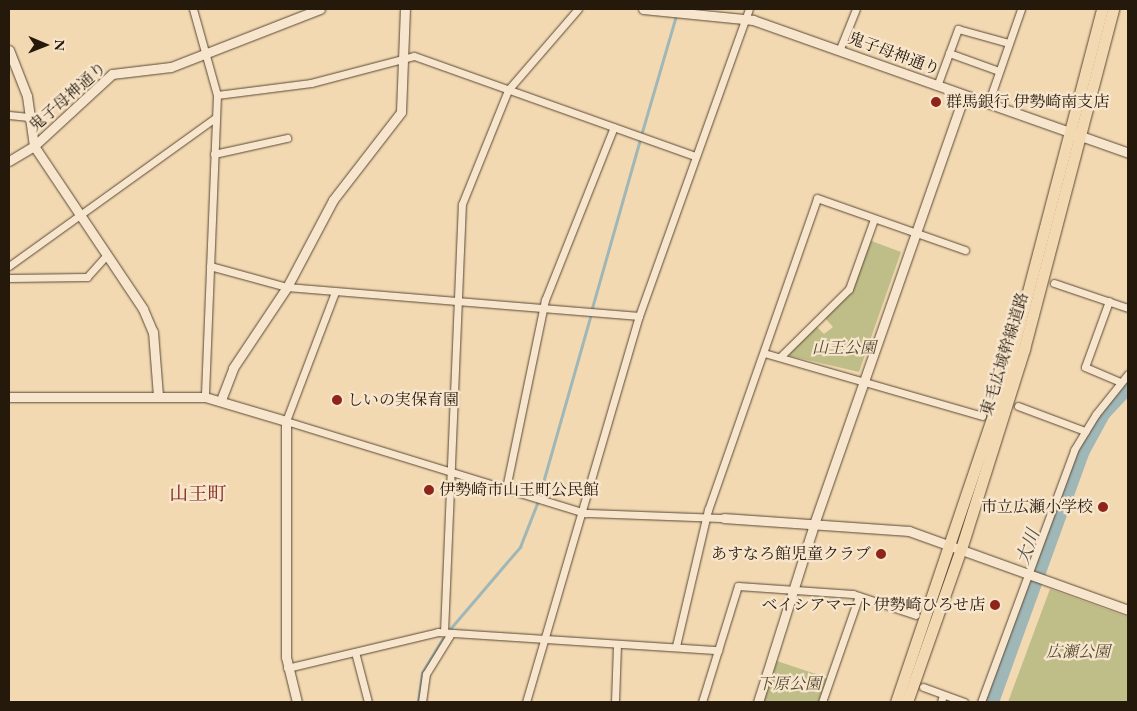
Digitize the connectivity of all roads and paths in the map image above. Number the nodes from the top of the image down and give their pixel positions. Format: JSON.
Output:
{"nodes":[{"id":1,"x":193,"y":9,"type":"edge"},
{"id":2,"x":320,"y":9,"type":"edge"},
{"id":3,"x":404,"y":9,"type":"edge"},
{"id":4,"x":578,"y":9,"type":"edge"},
{"id":5,"x":643,"y":9,"type":"edge"},
{"id":6,"x":749,"y":9,"type":"edge"},
{"id":7,"x":856,"y":9,"type":"edge"},
{"id":8,"x":1021,"y":9,"type":"edge"},
{"id":9,"x":1102,"y":9,"type":"edge"},
{"id":10,"x":1113,"y":9,"type":"edge"},
{"id":11,"x":745,"y":19,"type":"junction"},
{"id":12,"x":1008,"y":43,"type":"junction"},
{"id":13,"x":9,"y":50,"type":"edge"},
{"id":14,"x":839,"y":51,"type":"junction"},
{"id":15,"x":949,"y":53,"type":"junction"},
{"id":16,"x":204,"y":54,"type":"junction"},
{"id":17,"x":402,"y":56,"type":"junction"},
{"id":18,"x":999,"y":71,"type":"junction"},
{"id":19,"x":937,"y":86,"type":"junction"},
{"id":20,"x":508,"y":90,"type":"junction"},
{"id":21,"x":217,"y":95,"type":"junction"},
{"id":22,"x":964,"y":95,"type":"junction"},
{"id":23,"x":988,"y":104,"type":"junction"},
{"id":24,"x":9,"y":115,"type":"edge"},
{"id":25,"x":29,"y":117,"type":"junction"},
{"id":26,"x":215,"y":118,"type":"junction"},
{"id":27,"x":614,"y":126,"type":"junction"},
{"id":28,"x":1077,"y":134,"type":"junction"},
{"id":29,"x":287,"y":138,"type":"dead end"},
{"id":30,"x":34,"y":146,"type":"junction"},
{"id":31,"x":1128,"y":153,"type":"edge"},
{"id":32,"x":214,"y":154,"type":"junction"},
{"id":33,"x":696,"y":156,"type":"junction"},
{"id":34,"x":9,"y":161,"type":"edge"},
{"id":35,"x":80,"y":216,"type":"junction"},
{"id":36,"x":874,"y":219,"type":"junction"},
{"id":37,"x":916,"y":233,"type":"junction"},
{"id":38,"x":965,"y":250,"type":"dead end"},
{"id":39,"x":107,"y":255,"type":"junction"},
{"id":40,"x":9,"y":266,"type":"edge"},
{"id":41,"x":210,"y":266,"type":"junction"},
{"id":42,"x":9,"y":278,"type":"edge"},
{"id":43,"x":1054,"y":283,"type":"dead end"},
{"id":44,"x":287,"y":287,"type":"junction"},
{"id":45,"x":334,"y":292,"type":"junction"},
{"id":46,"x":1109,"y":301,"type":"junction"},
{"id":47,"x":457,"y":302,"type":"junction"},
{"id":48,"x":543,"y":308,"type":"junction"},
{"id":49,"x":1128,"y":308,"type":"edge"},
{"id":50,"x":639,"y":316,"type":"junction"},
{"id":51,"x":764,"y":353,"type":"junction"},
{"id":52,"x":781,"y":356,"type":"junction"},
{"id":53,"x":1128,"y":374,"type":"edge"},
{"id":54,"x":863,"y":381,"type":"junction"},
{"id":55,"x":1120,"y":382,"type":"junction"},
{"id":56,"x":158,"y":396,"type":"junction"},
{"id":57,"x":9,"y":397,"type":"edge"},
{"id":58,"x":206,"y":397,"type":"junction"},
{"id":59,"x":221,"y":400,"type":"junction"},
{"id":60,"x":1018,"y":406,"type":"dead end"},
{"id":61,"x":982,"y":416,"type":"dead end"},
{"id":62,"x":286,"y":421,"type":"junction"},
{"id":63,"x":1085,"y":431,"type":"junction"},
{"id":64,"x":449,"y":471,"type":"junction"},
{"id":65,"x":506,"y":488,"type":"junction"},
{"id":66,"x":580,"y":510,"type":"junction"},
{"id":67,"x":724,"y":518,"type":"joint"},
{"id":68,"x":706,"y":520,"type":"junction"},
{"id":69,"x":814,"y":524,"type":"junction"},
{"id":70,"x":956,"y":548,"type":"junction"},
{"id":71,"x":1029,"y":573,"type":"junction"},
{"id":72,"x":794,"y":590,"type":"junction"},
{"id":73,"x":859,"y":596,"type":"junction"},
{"id":74,"x":1128,"y":610,"type":"edge"},
{"id":75,"x":916,"y":615,"type":"dead end"},
{"id":76,"x":447,"y":633,"type":"junction"},
{"id":77,"x":544,"y":640,"type":"junction"},
{"id":78,"x":617,"y":644,"type":"junction"},
{"id":79,"x":676,"y":646,"type":"junction"},
{"id":80,"x":718,"y":650,"type":"junction"},
{"id":81,"x":354,"y":652,"type":"junction"},
{"id":82,"x":287,"y":668,"type":"junction"},
{"id":83,"x":923,"y":687,"type":"dead end"},
{"id":84,"x":942,"y":698,"type":"edge"},
{"id":85,"x":297,"y":702,"type":"edge"},
{"id":86,"x":368,"y":702,"type":"edge"},
{"id":87,"x":422,"y":702,"type":"edge"},
{"id":88,"x":526,"y":702,"type":"edge"},
{"id":89,"x":615,"y":702,"type":"edge"},
{"id":90,"x":702,"y":702,"type":"edge"},
{"id":91,"x":758,"y":702,"type":"edge"},
{"id":92,"x":822,"y":702,"type":"edge"},
{"id":93,"x":896,"y":702,"type":"edge"},
{"id":94,"x":907,"y":702,"type":"edge"},
{"id":95,"x":964,"y":702,"type":"edge"},
{"id":96,"x":981,"y":702,"type":"edge"}],
"edges":[{"from":1,"to":16,"type":"street"},
{"from":2,"to":16,"type":"street","name":"鬼子母神通り"},
{"from":3,"to":17,"type":"street"},
{"from":4,"to":20,"type":"street"},
{"from":5,"to":11,"type":"street","name":"鬼子母神通り"},
{"from":6,"to":11,"type":"street"},
{"from":7,"to":14,"type":"street"},
{"from":8,"to":12,"type":"street"},
{"from":9,"to":28,"type":"highway","name":"東毛広域幹線道路"},
{"from":10,"to":28,"type":"highway","name":"東毛広域幹線道路"},
{"from":11,"to":14,"type":"street","name":"鬼子母神通り"},
{"from":11,"to":33,"type":"street"},
{"from":12,"to":15,"type":"street"},
{"from":12,"to":18,"type":"street"},
{"from":13,"to":25,"type":"street"},
{"from":14,"to":19,"type":"street","name":"鬼子母神通り"},
{"from":15,"to":18,"type":"street"},
{"from":15,"to":19,"type":"street"},
{"from":16,"to":21,"type":"street"},
{"from":16,"to":30,"type":"street","name":"鬼子母神通り"},
{"from":17,"to":20,"type":"street"},
{"from":17,"to":21,"type":"street"},
{"from":17,"to":44,"type":"street"},
{"from":18,"to":23,"type":"street"},
{"from":19,"to":22,"type":"street","name":"鬼子母神通り"},
{"from":20,"to":27,"type":"street"},
{"from":20,"to":47,"type":"street"},
{"from":21,"to":26,"type":"street"},
{"from":22,"to":23,"type":"street","name":"鬼子母神通り"},
{"from":22,"to":37,"type":"street"},
{"from":23,"to":28,"type":"street","name":"鬼子母神通り"},
{"from":24,"to":25,"type":"street"},
{"from":25,"to":30,"type":"street"},
{"from":26,"to":32,"type":"street"},
{"from":26,"to":35,"type":"street"},
{"from":27,"to":33,"type":"street"},
{"from":27,"to":48,"type":"street"},
{"from":28,"to":31,"type":"street","name":"鬼子母神通り"},
{"from":28,"to":70,"type":"highway","name":"東毛広域幹線道路"},
{"from":29,"to":32,"type":"street"},
{"from":30,"to":34,"type":"street","name":"鬼子母神通り"},
{"from":30,"to":35,"type":"street"},
{"from":32,"to":41,"type":"street"},
{"from":33,"to":50,"type":"street"},
{"from":35,"to":39,"type":"street"},
{"from":35,"to":40,"type":"street"},
{"from":36,"to":37,"type":"street"},
{"from":36,"to":51,"type":"street"},
{"from":36,"to":52,"type":"street"},
{"from":37,"to":38,"type":"street"},
{"from":37,"to":54,"type":"street"},
{"from":39,"to":42,"type":"street"},
{"from":39,"to":56,"type":"street"},
{"from":41,"to":44,"type":"street"},
{"from":41,"to":58,"type":"street"},
{"from":43,"to":46,"type":"street"},
{"from":44,"to":45,"type":"street"},
{"from":44,"to":59,"type":"street"},
{"from":45,"to":47,"type":"street"},
{"from":45,"to":62,"type":"street"},
{"from":46,"to":49,"type":"street"},
{"from":46,"to":55,"type":"street"},
{"from":47,"to":48,"type":"street"},
{"from":47,"to":64,"type":"street"},
{"from":48,"to":50,"type":"street"},
{"from":48,"to":65,"type":"street"},
{"from":50,"to":66,"type":"street"},
{"from":51,"to":52,"type":"street"},
{"from":51,"to":68,"type":"street"},
{"from":52,"to":54,"type":"street"},
{"from":53,"to":55,"type":"street"},
{"from":54,"to":61,"type":"street"},
{"from":54,"to":69,"type":"street"},
{"from":55,"to":63,"type":"street"},
{"from":56,"to":57,"type":"street"},
{"from":56,"to":58,"type":"street"},
{"from":58,"to":59,"type":"street"},
{"from":59,"to":62,"type":"street"},
{"from":60,"to":63,"type":"street"},
{"from":62,"to":64,"type":"street"},
{"from":62,"to":82,"type":"street"},
{"from":63,"to":71,"type":"street"},
{"from":64,"to":65,"type":"street"},
{"from":64,"to":76,"type":"street"},
{"from":65,"to":66,"type":"street"},
{"from":66,"to":68,"type":"street"},
{"from":66,"to":77,"type":"street"},
{"from":67,"to":68,"type":"street"},
{"from":67,"to":69,"type":"street"},
{"from":68,"to":79,"type":"street"},
{"from":69,"to":70,"type":"street"},
{"from":69,"to":72,"type":"street"},
{"from":70,"to":71,"type":"street"},
{"from":70,"to":93,"type":"highway","name":"東毛広域幹線道路"},
{"from":70,"to":94,"type":"highway","name":"東毛広域幹線道路"},
{"from":71,"to":74,"type":"street"},
{"from":71,"to":96,"type":"street"},
{"from":72,"to":73,"type":"street"},
{"from":72,"to":80,"type":"street"},
{"from":72,"to":91,"type":"street"},
{"from":73,"to":75,"type":"street"},
{"from":73,"to":92,"type":"street"},
{"from":76,"to":77,"type":"street"},
{"from":76,"to":81,"type":"street"},
{"from":76,"to":87,"type":"street"},
{"from":77,"to":78,"type":"street"},
{"from":77,"to":88,"type":"street"},
{"from":78,"to":79,"type":"street"},
{"from":78,"to":89,"type":"street"},
{"from":79,"to":80,"type":"street"},
{"from":80,"to":90,"type":"street"},
{"from":81,"to":82,"type":"street"},
{"from":81,"to":86,"type":"street"},
{"from":82,"to":85,"type":"street"},
{"from":83,"to":84,"type":"street"},
{"from":84,"to":95,"type":"street"}]}
